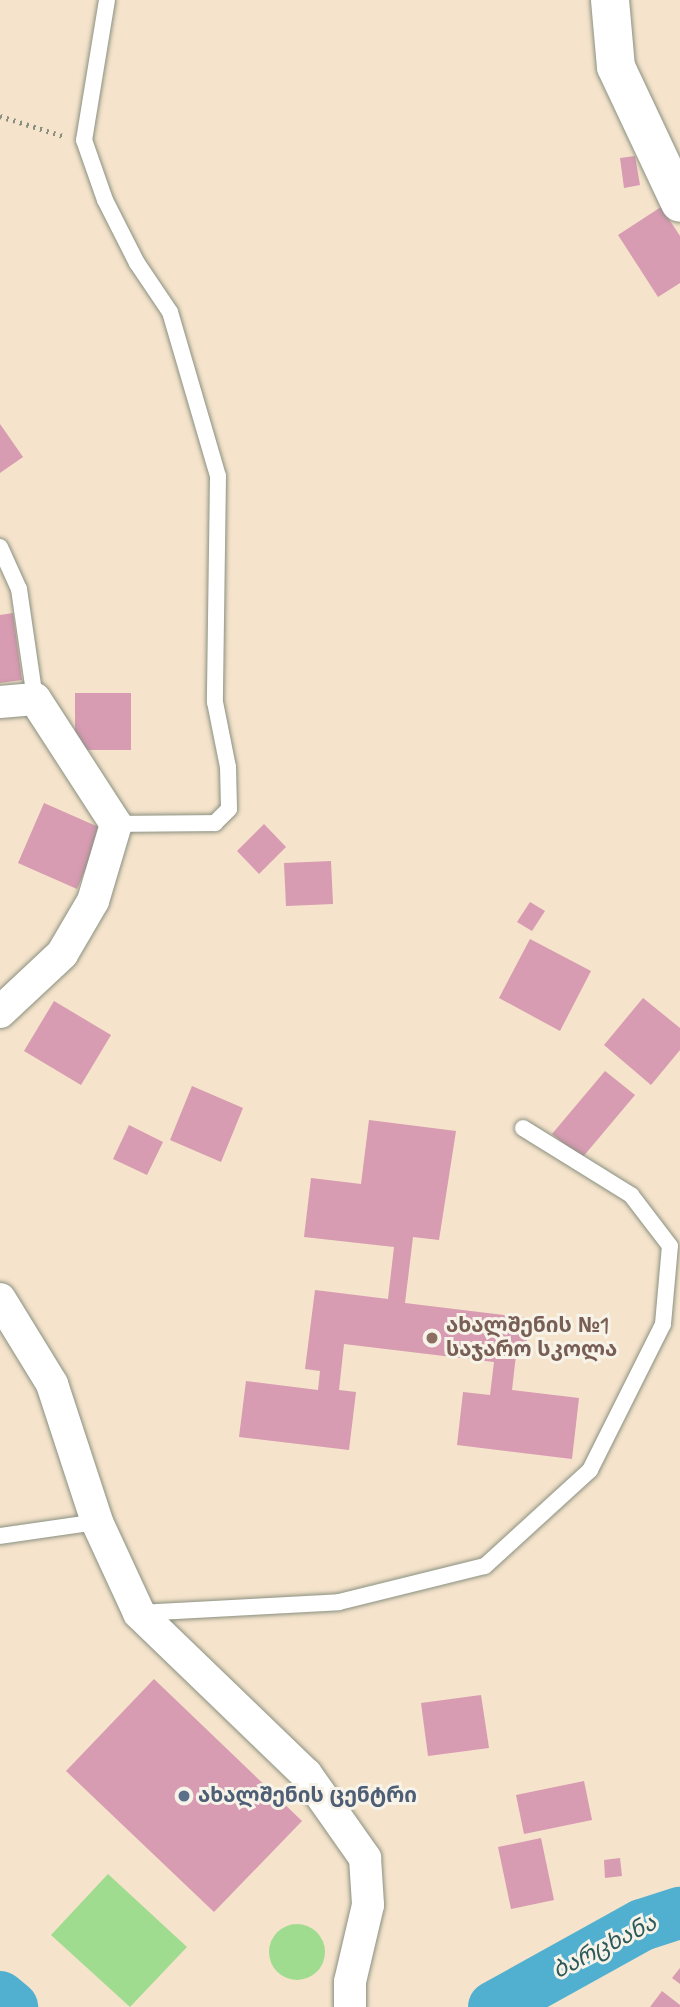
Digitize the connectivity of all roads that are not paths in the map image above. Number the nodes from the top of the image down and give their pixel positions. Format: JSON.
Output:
{"nodes":[{"id":1,"x":107,"y":0,"type":"edge"},
{"id":2,"x":610,"y":0,"type":"edge"},
{"id":3,"x":680,"y":203,"type":"edge"},
{"id":4,"x":0,"y":547,"type":"edge"},
{"id":5,"x":35,"y":699,"type":"junction"},
{"id":6,"x":0,"y":702,"type":"edge"},
{"id":7,"x":116,"y":824,"type":"junction"},
{"id":8,"x":0,"y":1012,"type":"edge"},
{"id":9,"x":523,"y":1128,"type":"dead end"},
{"id":10,"x":0,"y":1299,"type":"edge"},
{"id":11,"x":97,"y":1522,"type":"junction"},
{"id":12,"x":0,"y":1536,"type":"edge"},
{"id":13,"x":139,"y":1613,"type":"junction"},
{"id":14,"x":350,"y":2007,"type":"edge"}],
"edges":[{"from":1,"to":7,"type":"lane"},
{"from":2,"to":3,"type":"street"},
{"from":4,"to":5,"type":"lane"},
{"from":5,"to":6,"type":"street"},
{"from":5,"to":7,"type":"street"},
{"from":7,"to":8,"type":"street"},
{"from":9,"to":13,"type":"lane"},
{"from":10,"to":11,"type":"street"},
{"from":11,"to":12,"type":"lane"},
{"from":11,"to":13,"type":"street"},
{"from":13,"to":14,"type":"street"}]}
